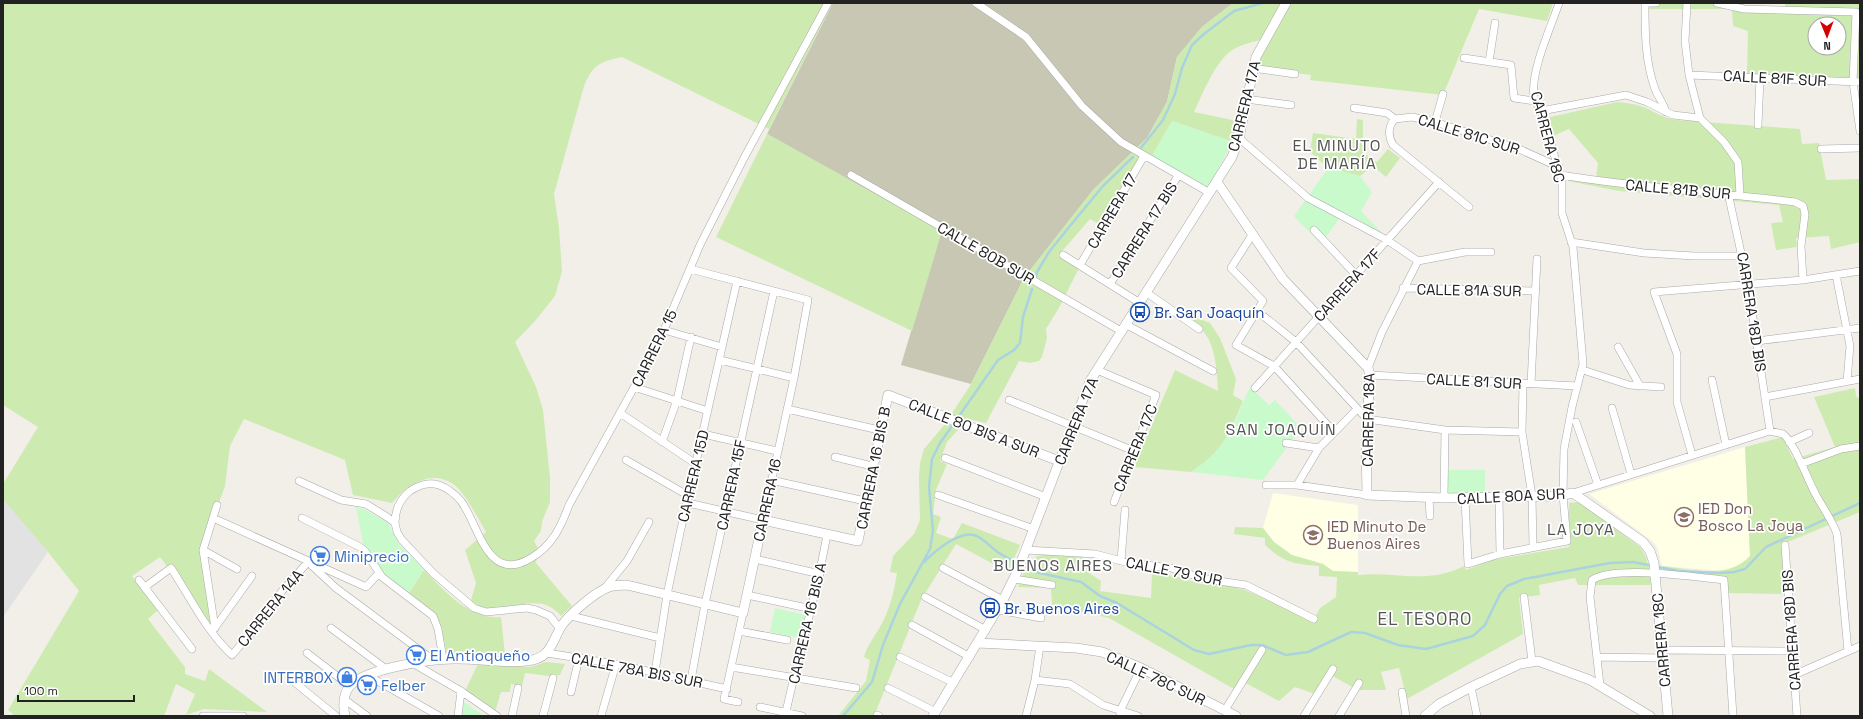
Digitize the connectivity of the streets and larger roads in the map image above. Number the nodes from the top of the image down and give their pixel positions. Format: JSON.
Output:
{"nodes":[{"id":1,"x":828,"y":3,"type":"edge"},
{"id":2,"x":976,"y":3,"type":"edge"},
{"id":3,"x":1286,"y":3,"type":"edge"},
{"id":4,"x":1559,"y":3,"type":"edge"},
{"id":5,"x":1645,"y":3,"type":"edge"},
{"id":6,"x":1656,"y":3,"type":"edge"},
{"id":7,"x":1687,"y":3,"type":"edge"},
{"id":8,"x":1717,"y":3,"type":"edge"},
{"id":9,"x":1495,"y":23,"type":"dead end"},
{"id":10,"x":1464,"y":58,"type":"dead end"},
{"id":11,"x":1488,"y":62,"type":"junction"},
{"id":12,"x":1252,"y":68,"type":"junction"},
{"id":13,"x":1295,"y":74,"type":"dead end"},
{"id":14,"x":1689,"y":75,"type":"junction"},
{"id":15,"x":1760,"y":78,"type":"junction"},
{"id":16,"x":1857,"y":82,"type":"edge"},
{"id":17,"x":1443,"y":94,"type":"dead end"},
{"id":18,"x":1246,"y":99,"type":"junction"},
{"id":19,"x":1535,"y":101,"type":"junction"},
{"id":20,"x":1291,"y":105,"type":"dead end"},
{"id":21,"x":1354,"y":108,"type":"dead end"},
{"id":22,"x":1541,"y":111,"type":"junction"},
{"id":23,"x":1666,"y":112,"type":"junction"},
{"id":24,"x":1700,"y":118,"type":"junction"},
{"id":25,"x":1395,"y":119,"type":"junction"},
{"id":26,"x":1435,"y":122,"type":"junction"},
{"id":27,"x":1758,"y":125,"type":"dead end"},
{"id":28,"x":1860,"y":131,"type":"edge"},
{"id":29,"x":1239,"y":138,"type":"junction"},
{"id":30,"x":1860,"y":148,"type":"edge"},
{"id":31,"x":1821,"y":149,"type":"dead end"},
{"id":32,"x":1144,"y":156,"type":"junction"},
{"id":33,"x":1559,"y":167,"type":"junction"},
{"id":34,"x":850,"y":175,"type":"dead end"},
{"id":35,"x":1560,"y":175,"type":"junction"},
{"id":36,"x":1178,"y":176,"type":"junction"},
{"id":37,"x":1217,"y":182,"type":"junction"},
{"id":38,"x":1439,"y":182,"type":"junction"},
{"id":39,"x":1210,"y":193,"type":"junction"},
{"id":40,"x":1728,"y":193,"type":"junction"},
{"id":41,"x":1740,"y":195,"type":"junction"},
{"id":42,"x":1469,"y":207,"type":"dead end"},
{"id":43,"x":1314,"y":230,"type":"dead end"},
{"id":44,"x":1252,"y":235,"type":"junction"},
{"id":45,"x":1387,"y":240,"type":"junction"},
{"id":46,"x":1571,"y":242,"type":"junction"},
{"id":47,"x":1491,"y":252,"type":"dead end"},
{"id":48,"x":1063,"y":255,"type":"dead end"},
{"id":49,"x":1743,"y":256,"type":"junction"},
{"id":50,"x":1537,"y":259,"type":"dead end"},
{"id":51,"x":1418,"y":261,"type":"junction"},
{"id":52,"x":1080,"y":265,"type":"junction"},
{"id":53,"x":690,"y":269,"type":"junction"},
{"id":54,"x":1860,"y":271,"type":"edge"},
{"id":55,"x":1356,"y":275,"type":"junction"},
{"id":56,"x":1836,"y":275,"type":"junction"},
{"id":57,"x":1804,"y":280,"type":"junction"},
{"id":58,"x":737,"y":281,"type":"junction"},
{"id":59,"x":1110,"y":284,"type":"junction"},
{"id":60,"x":1748,"y":285,"type":"junction"},
{"id":61,"x":1403,"y":288,"type":"junction"},
{"id":62,"x":774,"y":291,"type":"junction"},
{"id":63,"x":1536,"y":291,"type":"junction"},
{"id":64,"x":1147,"y":293,"type":"junction"},
{"id":65,"x":1140,"y":303,"type":"junction"},
{"id":66,"x":1257,"y":311,"type":"junction"},
{"id":67,"x":1320,"y":315,"type":"junction"},
{"id":68,"x":1123,"y":328,"type":"junction"},
{"id":69,"x":1860,"y":328,"type":"edge"},
{"id":70,"x":1199,"y":329,"type":"dead end"},
{"id":71,"x":664,"y":330,"type":"junction"},
{"id":72,"x":1847,"y":330,"type":"junction"},
{"id":73,"x":691,"y":337,"type":"junction"},
{"id":74,"x":1757,"y":341,"type":"junction"},
{"id":75,"x":1296,"y":342,"type":"junction"},
{"id":76,"x":722,"y":347,"type":"junction"},
{"id":77,"x":1618,"y":347,"type":"dead end"},
{"id":78,"x":720,"y":360,"type":"junction"},
{"id":79,"x":1274,"y":366,"type":"junction"},
{"id":80,"x":757,"y":368,"type":"junction"},
{"id":81,"x":1097,"y":370,"type":"junction"},
{"id":82,"x":1582,"y":370,"type":"junction"},
{"id":83,"x":1213,"y":371,"type":"dead end"},
{"id":84,"x":1369,"y":371,"type":"junction"},
{"id":85,"x":794,"y":378,"type":"junction"},
{"id":86,"x":1712,"y":380,"type":"dead end"},
{"id":87,"x":1860,"y":380,"type":"edge"},
{"id":88,"x":1847,"y":381,"type":"junction"},
{"id":89,"x":1523,"y":384,"type":"junction"},
{"id":90,"x":1531,"y":384,"type":"junction"},
{"id":91,"x":1577,"y":386,"type":"junction"},
{"id":92,"x":1640,"y":386,"type":"junction"},
{"id":93,"x":634,"y":387,"type":"junction"},
{"id":94,"x":1661,"y":387,"type":"dead end"},
{"id":95,"x":1255,"y":388,"type":"dead end"},
{"id":96,"x":888,"y":395,"type":"joint"},
{"id":97,"x":1765,"y":397,"type":"junction"},
{"id":98,"x":677,"y":400,"type":"junction"},
{"id":99,"x":1009,"y":400,"type":"dead end"},
{"id":100,"x":1612,"y":408,"type":"dead end"},
{"id":101,"x":786,"y":409,"type":"junction"},
{"id":102,"x":1357,"y":409,"type":"junction"},
{"id":103,"x":708,"y":411,"type":"junction"},
{"id":104,"x":620,"y":413,"type":"junction"},
{"id":105,"x":1367,"y":419,"type":"junction"},
{"id":106,"x":1576,"y":422,"type":"dead end"},
{"id":107,"x":1073,"y":426,"type":"junction"},
{"id":108,"x":879,"y":430,"type":"junction"},
{"id":109,"x":1445,"y":430,"type":"junction"},
{"id":110,"x":1770,"y":431,"type":"junction"},
{"id":111,"x":1334,"y":432,"type":"junction"},
{"id":112,"x":1522,"y":432,"type":"junction"},
{"id":113,"x":1809,"y":433,"type":"dead end"},
{"id":114,"x":703,"y":434,"type":"junction"},
{"id":115,"x":662,"y":442,"type":"junction"},
{"id":116,"x":740,"y":442,"type":"junction"},
{"id":117,"x":1789,"y":442,"type":"junction"},
{"id":118,"x":1286,"y":443,"type":"dead end"},
{"id":119,"x":1726,"y":445,"type":"junction"},
{"id":120,"x":1860,"y":446,"type":"edge"},
{"id":121,"x":1319,"y":448,"type":"junction"},
{"id":122,"x":777,"y":451,"type":"junction"},
{"id":123,"x":1134,"y":451,"type":"junction"},
{"id":124,"x":1692,"y":455,"type":"junction"},
{"id":125,"x":835,"y":457,"type":"dead end"},
{"id":126,"x":945,"y":458,"type":"dead end"},
{"id":127,"x":626,"y":460,"type":"dead end"},
{"id":128,"x":1060,"y":461,"type":"junction"},
{"id":129,"x":696,"y":464,"type":"junction"},
{"id":130,"x":1801,"y":464,"type":"junction"},
{"id":131,"x":872,"y":466,"type":"junction"},
{"id":132,"x":1631,"y":474,"type":"junction"},
{"id":133,"x":771,"y":480,"type":"junction"},
{"id":134,"x":298,"y":481,"type":"dead end"},
{"id":135,"x":1266,"y":485,"type":"dead end"},
{"id":136,"x":1297,"y":485,"type":"junction"},
{"id":137,"x":1598,"y":485,"type":"junction"},
{"id":138,"x":1573,"y":493,"type":"junction"},
{"id":139,"x":938,"y":494,"type":"dead end"},
{"id":140,"x":1367,"y":495,"type":"junction"},
{"id":141,"x":1563,"y":495,"type":"junction"},
{"id":142,"x":1532,"y":496,"type":"junction"},
{"id":143,"x":1046,"y":497,"type":"junction"},
{"id":144,"x":1499,"y":497,"type":"junction"},
{"id":145,"x":1429,"y":498,"type":"junction"},
{"id":146,"x":1444,"y":498,"type":"junction"},
{"id":147,"x":1465,"y":498,"type":"junction"},
{"id":148,"x":688,"y":500,"type":"junction"},
{"id":149,"x":865,"y":501,"type":"junction"},
{"id":150,"x":1114,"y":502,"type":"dead end"},
{"id":151,"x":217,"y":505,"type":"dead end"},
{"id":152,"x":1126,"y":510,"type":"dead end"},
{"id":153,"x":725,"y":512,"type":"junction"},
{"id":154,"x":1430,"y":516,"type":"dead end"},
{"id":155,"x":213,"y":518,"type":"junction"},
{"id":156,"x":302,"y":518,"type":"dead end"},
{"id":157,"x":763,"y":520,"type":"junction"},
{"id":158,"x":649,"y":522,"type":"dead end"},
{"id":159,"x":395,"y":523,"type":"junction"},
{"id":160,"x":1034,"y":529,"type":"junction"},
{"id":161,"x":827,"y":534,"type":"junction"},
{"id":162,"x":1785,"y":545,"type":"dead end"},
{"id":163,"x":1533,"y":547,"type":"junction"},
{"id":164,"x":202,"y":550,"type":"junction"},
{"id":165,"x":1026,"y":550,"type":"junction"},
{"id":166,"x":1500,"y":554,"type":"junction"},
{"id":167,"x":755,"y":559,"type":"junction"},
{"id":168,"x":1121,"y":561,"type":"junction"},
{"id":169,"x":308,"y":562,"type":"junction"},
{"id":170,"x":943,"y":568,"type":"dead end"},
{"id":171,"x":237,"y":569,"type":"dead end"},
{"id":172,"x":1655,"y":569,"type":"junction"},
{"id":173,"x":379,"y":573,"type":"junction"},
{"id":174,"x":820,"y":574,"type":"junction"},
{"id":175,"x":252,"y":576,"type":"dead end"},
{"id":176,"x":1014,"y":579,"type":"junction"},
{"id":177,"x":139,"y":580,"type":"dead end"},
{"id":178,"x":1052,"y":585,"type":"dead end"},
{"id":179,"x":145,"y":588,"type":"junction"},
{"id":180,"x":604,"y":589,"type":"junction"},
{"id":181,"x":667,"y":595,"type":"junction"},
{"id":182,"x":747,"y":595,"type":"junction"},
{"id":183,"x":925,"y":597,"type":"dead end"},
{"id":184,"x":1524,"y":597,"type":"dead end"},
{"id":185,"x":1003,"y":600,"type":"junction"},
{"id":186,"x":705,"y":604,"type":"junction"},
{"id":187,"x":812,"y":609,"type":"junction"},
{"id":188,"x":998,"y":610,"type":"junction"},
{"id":189,"x":743,"y":613,"type":"junction"},
{"id":190,"x":571,"y":616,"type":"junction"},
{"id":191,"x":1041,"y":618,"type":"dead end"},
{"id":192,"x":1314,"y":619,"type":"dead end"},
{"id":193,"x":912,"y":625,"type":"dead end"},
{"id":194,"x":332,"y":628,"type":"dead end"},
{"id":195,"x":560,"y":629,"type":"junction"},
{"id":196,"x":213,"y":630,"type":"junction"},
{"id":197,"x":986,"y":630,"type":"junction"},
{"id":198,"x":739,"y":631,"type":"junction"},
{"id":199,"x":660,"y":638,"type":"junction"},
{"id":200,"x":787,"y":640,"type":"dead end"},
{"id":201,"x":978,"y":643,"type":"junction"},
{"id":202,"x":1040,"y":646,"type":"junction"},
{"id":203,"x":1860,"y":646,"type":"edge"},
{"id":204,"x":192,"y":649,"type":"dead end"},
{"id":205,"x":1262,"y":650,"type":"dead end"},
{"id":206,"x":1729,"y":650,"type":"junction"},
{"id":207,"x":1793,"y":651,"type":"junction"},
{"id":208,"x":1848,"y":651,"type":"junction"},
{"id":209,"x":307,"y":653,"type":"dead end"},
{"id":210,"x":547,"y":653,"type":"junction"},
{"id":211,"x":1662,"y":654,"type":"junction"},
{"id":212,"x":970,"y":657,"type":"junction"},
{"id":213,"x":1597,"y":657,"type":"junction"},
{"id":214,"x":579,"y":658,"type":"junction"},
{"id":215,"x":900,"y":658,"type":"dead end"},
{"id":216,"x":443,"y":659,"type":"junction"},
{"id":217,"x":434,"y":660,"type":"junction"},
{"id":218,"x":1532,"y":661,"type":"junction"},
{"id":219,"x":414,"y":664,"type":"junction"},
{"id":220,"x":616,"y":664,"type":"junction"},
{"id":221,"x":731,"y":667,"type":"junction"},
{"id":222,"x":1141,"y":668,"type":"junction"},
{"id":223,"x":386,"y":669,"type":"junction"},
{"id":224,"x":1333,"y":669,"type":"dead end"},
{"id":225,"x":654,"y":672,"type":"junction"},
{"id":226,"x":367,"y":675,"type":"junction"},
{"id":227,"x":1794,"y":675,"type":"junction"},
{"id":228,"x":554,"y":678,"type":"dead end"},
{"id":229,"x":793,"y":678,"type":"junction"},
{"id":230,"x":692,"y":680,"type":"junction"},
{"id":231,"x":1035,"y":680,"type":"junction"},
{"id":232,"x":293,"y":681,"type":"dead end"},
{"id":233,"x":954,"y":683,"type":"junction"},
{"id":234,"x":1359,"y":683,"type":"dead end"},
{"id":235,"x":1600,"y":685,"type":"junction"},
{"id":236,"x":350,"y":686,"type":"junction"},
{"id":237,"x":1471,"y":687,"type":"junction"},
{"id":238,"x":518,"y":688,"type":"dead end"},
{"id":239,"x":856,"y":688,"type":"dead end"},
{"id":240,"x":888,"y":688,"type":"dead end"},
{"id":241,"x":727,"y":689,"type":"junction"},
{"id":242,"x":461,"y":691,"type":"junction"},
{"id":243,"x":571,"y":692,"type":"dead end"},
{"id":244,"x":1402,"y":692,"type":"dead end"},
{"id":245,"x":344,"y":699,"type":"junction"},
{"id":246,"x":738,"y":702,"type":"dead end"},
{"id":247,"x":760,"y":707,"type":"dead end"},
{"id":248,"x":786,"y":712,"type":"junction"},
{"id":249,"x":1120,"y":713,"type":"edge"},
{"id":250,"x":934,"y":714,"type":"edge"},
{"id":251,"x":1230,"y":714,"type":"edge"},
{"id":252,"x":203,"y":716,"type":"edge"},
{"id":253,"x":239,"y":716,"type":"edge"},
{"id":254,"x":243,"y":716,"type":"edge"},
{"id":255,"x":336,"y":716,"type":"edge"},
{"id":256,"x":345,"y":716,"type":"edge"},
{"id":257,"x":367,"y":716,"type":"edge"},
{"id":258,"x":439,"y":716,"type":"edge"},
{"id":259,"x":458,"y":716,"type":"edge"},
{"id":260,"x":496,"y":716,"type":"edge"},
{"id":261,"x":512,"y":716,"type":"edge"},
{"id":262,"x":543,"y":716,"type":"edge"},
{"id":263,"x":601,"y":716,"type":"edge"},
{"id":264,"x":802,"y":716,"type":"edge"},
{"id":265,"x":1026,"y":716,"type":"edge"},
{"id":266,"x":1138,"y":716,"type":"edge"},
{"id":267,"x":1304,"y":716,"type":"edge"},
{"id":268,"x":1339,"y":716,"type":"edge"},
{"id":269,"x":1406,"y":716,"type":"edge"},
{"id":270,"x":1424,"y":716,"type":"edge"},
{"id":271,"x":1477,"y":716,"type":"edge"},
{"id":272,"x":1649,"y":716,"type":"edge"},
{"id":273,"x":1668,"y":716,"type":"edge"},
{"id":274,"x":1733,"y":716,"type":"edge"},
{"id":275,"x":1797,"y":716,"type":"edge"}],
"edges":[{"from":1,"to":53,"type":"street","name":"CARRERA 15"},
{"from":2,"to":32,"type":"street"},
{"from":3,"to":12,"type":"street","name":"CARRERA 17A"},
{"from":4,"to":19,"type":"street","name":"CARRERA 18C"},
{"from":5,"to":6,"type":"street"},
{"from":5,"to":23,"type":"street"},
{"from":7,"to":14,"type":"street"},
{"from":8,"to":16,"type":"street"},
{"from":9,"to":11,"type":"street"},
{"from":10,"to":11,"type":"street"},
{"from":11,"to":19,"type":"street"},
{"from":12,"to":13,"type":"street"},
{"from":12,"to":18,"type":"street","name":"CARRERA 17A"},
{"from":14,"to":15,"type":"street","name":"CALLE 81F SUR"},
{"from":14,"to":24,"type":"street"},
{"from":15,"to":16,"type":"street","name":"CALLE 81F SUR"},
{"from":15,"to":27,"type":"street"},
{"from":16,"to":28,"type":"street"},
{"from":17,"to":26,"type":"street"},
{"from":18,"to":20,"type":"street"},
{"from":18,"to":29,"type":"street","name":"CARRERA 17A"},
{"from":19,"to":22,"type":"street","name":"CARRERA 18C"},
{"from":21,"to":25,"type":"street","name":"CALLE 81C SUR"},
{"from":22,"to":23,"type":"street"},
{"from":22,"to":33,"type":"street","name":"CARRERA 18C"},
{"from":23,"to":24,"type":"street"},
{"from":24,"to":41,"type":"street"},
{"from":25,"to":26,"type":"street","name":"CALLE 81C SUR"},
{"from":25,"to":38,"type":"street"},
{"from":26,"to":33,"type":"street","name":"CALLE 81C SUR"},
{"from":29,"to":37,"type":"street","name":"CARRERA 17A"},
{"from":29,"to":45,"type":"street"},
{"from":30,"to":31,"type":"street"},
{"from":32,"to":36,"type":"street"},
{"from":32,"to":52,"type":"street","name":"CARRERA 17"},
{"from":33,"to":35,"type":"street","name":"CARRERA 18C"},
{"from":34,"to":68,"type":"street","name":"CALLE 80B SUR"},
{"from":35,"to":40,"type":"street","name":"CALLE 81B SUR"},
{"from":35,"to":46,"type":"street","name":"CARRERA 18C"},
{"from":36,"to":39,"type":"street"},
{"from":36,"to":59,"type":"street","name":"CARRERA 17 BIS"},
{"from":37,"to":39,"type":"street","name":"CARRERA 17A"},
{"from":37,"to":44,"type":"street"},
{"from":38,"to":42,"type":"street"},
{"from":38,"to":45,"type":"street","name":"CARRERA 17F"},
{"from":39,"to":64,"type":"street","name":"CARRERA 17A"},
{"from":40,"to":41,"type":"street","name":"CALLE 81B SUR"},
{"from":40,"to":49,"type":"street","name":"CARRERA 18D BIS"},
{"from":41,"to":57,"type":"street","name":"CALLE 81B SUR"},
{"from":43,"to":55,"type":"street"},
{"from":44,"to":66,"type":"street"},
{"from":44,"to":67,"type":"street"},
{"from":45,"to":51,"type":"street"},
{"from":45,"to":55,"type":"street","name":"CARRERA 17F"},
{"from":46,"to":49,"type":"street"},
{"from":46,"to":82,"type":"street","name":"CARRERA 18C"},
{"from":47,"to":51,"type":"street"},
{"from":48,"to":52,"type":"street"},
{"from":49,"to":60,"type":"street","name":"CARRERA 18D BIS"},
{"from":50,"to":63,"type":"street"},
{"from":51,"to":61,"type":"street","name":"CARRERA 18A"},
{"from":52,"to":59,"type":"street"},
{"from":53,"to":58,"type":"street"},
{"from":53,"to":71,"type":"street","name":"CARRERA 15"},
{"from":54,"to":56,"type":"street"},
{"from":55,"to":67,"type":"street","name":"CARRERA 17F"},
{"from":56,"to":57,"type":"street"},
{"from":56,"to":72,"type":"street"},
{"from":57,"to":60,"type":"street"},
{"from":58,"to":62,"type":"street"},
{"from":58,"to":76,"type":"street","name":"CARRERA 15D"},
{"from":59,"to":65,"type":"street"},
{"from":60,"to":74,"type":"street","name":"CARRERA 18D BIS"},
{"from":60,"to":124,"type":"street"},
{"from":61,"to":63,"type":"street","name":"CALLE 81A SUR"},
{"from":61,"to":84,"type":"street","name":"CARRERA 18A"},
{"from":62,"to":80,"type":"street","name":"CARRERA 15F"},
{"from":62,"to":85,"type":"street","name":"CARRERA 16"},
{"from":63,"to":90,"type":"street"},
{"from":64,"to":65,"type":"street","name":"CARRERA 17A"},
{"from":64,"to":70,"type":"street"},
{"from":65,"to":68,"type":"street","name":"CARRERA 17A"},
{"from":66,"to":75,"type":"street"},
{"from":66,"to":79,"type":"street"},
{"from":67,"to":75,"type":"street","name":"CARRERA 17F"},
{"from":67,"to":84,"type":"street"},
{"from":68,"to":81,"type":"street","name":"CARRERA 17A"},
{"from":68,"to":83,"type":"street","name":"CALLE 80B SUR"},
{"from":69,"to":72,"type":"street"},
{"from":71,"to":73,"type":"street"},
{"from":71,"to":93,"type":"street","name":"CARRERA 15"},
{"from":72,"to":74,"type":"street"},
{"from":72,"to":88,"type":"street"},
{"from":73,"to":76,"type":"street"},
{"from":73,"to":98,"type":"street"},
{"from":74,"to":97,"type":"street","name":"CARRERA 18D BIS"},
{"from":75,"to":79,"type":"street","name":"CARRERA 17F"},
{"from":75,"to":102,"type":"street"},
{"from":76,"to":78,"type":"street","name":"CARRERA 15D"},
{"from":77,"to":92,"type":"street"},
{"from":78,"to":80,"type":"street"},
{"from":78,"to":103,"type":"street","name":"CARRERA 15D"},
{"from":79,"to":95,"type":"street","name":"CARRERA 17F"},
{"from":79,"to":111,"type":"street"},
{"from":80,"to":85,"type":"street"},
{"from":80,"to":116,"type":"street","name":"CARRERA 15F"},
{"from":81,"to":107,"type":"street","name":"CARRERA 17A"},
{"from":81,"to":123,"type":"street","name":"CARRERA 17C"},
{"from":82,"to":91,"type":"street"},
{"from":82,"to":92,"type":"street"},
{"from":84,"to":89,"type":"street","name":"CALLE 81 SUR"},
{"from":84,"to":105,"type":"street","name":"CARRERA 18A"},
{"from":85,"to":101,"type":"street","name":"CARRERA 16"},
{"from":86,"to":119,"type":"street"},
{"from":87,"to":88,"type":"street"},
{"from":88,"to":97,"type":"street"},
{"from":89,"to":90,"type":"street","name":"CALLE 81 SUR"},
{"from":89,"to":112,"type":"street"},
{"from":90,"to":91,"type":"street","name":"CALLE 81 SUR"},
{"from":91,"to":141,"type":"street"},
{"from":92,"to":94,"type":"street"},
{"from":93,"to":98,"type":"street"},
{"from":93,"to":104,"type":"street","name":"CARRERA 15"},
{"from":96,"to":108,"type":"street","name":"CARRERA 16 BIS B"},
{"from":96,"to":128,"type":"street","name":"CALLE 80 BIS A SUR"},
{"from":97,"to":110,"type":"street","name":"CARRERA 18D BIS"},
{"from":98,"to":103,"type":"street"},
{"from":98,"to":115,"type":"street"},
{"from":99,"to":107,"type":"street"},
{"from":100,"to":132,"type":"street"},
{"from":101,"to":108,"type":"street"},
{"from":101,"to":122,"type":"street","name":"CARRERA 16"},
{"from":102,"to":105,"type":"street"},
{"from":102,"to":111,"type":"street"},
{"from":103,"to":114,"type":"street","name":"CARRERA 15D"},
{"from":104,"to":115,"type":"street"},
{"from":104,"to":159,"type":"street","name":"CARRERA 15"},
{"from":105,"to":109,"type":"street"},
{"from":105,"to":140,"type":"street","name":"CARRERA 18A"},
{"from":106,"to":137,"type":"street"},
{"from":107,"to":123,"type":"street"},
{"from":107,"to":128,"type":"street","name":"CARRERA 17A"},
{"from":108,"to":131,"type":"street","name":"CARRERA 16 BIS B"},
{"from":109,"to":112,"type":"street"},
{"from":109,"to":146,"type":"street"},
{"from":110,"to":117,"type":"street"},
{"from":110,"to":119,"type":"street","name":"CALLE 80A SUR"},
{"from":111,"to":121,"type":"street"},
{"from":112,"to":142,"type":"street"},
{"from":113,"to":117,"type":"street"},
{"from":114,"to":116,"type":"street"},
{"from":114,"to":129,"type":"street","name":"CARRERA 15D"},
{"from":115,"to":129,"type":"street"},
{"from":116,"to":122,"type":"street"},
{"from":116,"to":153,"type":"street","name":"CARRERA 15F"},
{"from":117,"to":130,"type":"street"},
{"from":118,"to":121,"type":"street"},
{"from":119,"to":124,"type":"street","name":"CALLE 80A SUR"},
{"from":120,"to":130,"type":"street"},
{"from":121,"to":136,"type":"street"},
{"from":122,"to":133,"type":"street","name":"CARRERA 16"},
{"from":123,"to":150,"type":"street","name":"CARRERA 17C"},
{"from":124,"to":132,"type":"street","name":"CALLE 80A SUR"},
{"from":125,"to":131,"type":"street"},
{"from":126,"to":143,"type":"street"},
{"from":127,"to":148,"type":"street"},
{"from":128,"to":143,"type":"street","name":"CARRERA 17A"},
{"from":129,"to":148,"type":"street","name":"CARRERA 15D"},
{"from":130,"to":208,"type":"street"},
{"from":131,"to":149,"type":"street","name":"CARRERA 16 BIS B"},
{"from":132,"to":137,"type":"street","name":"CALLE 80A SUR"},
{"from":133,"to":149,"type":"street"},
{"from":133,"to":157,"type":"street","name":"CARRERA 16"},
{"from":134,"to":159,"type":"street"},
{"from":135,"to":136,"type":"street","name":"CALLE 80A SUR"},
{"from":136,"to":140,"type":"street","name":"CALLE 80A SUR"},
{"from":137,"to":138,"type":"street","name":"CALLE 80A SUR"},
{"from":138,"to":141,"type":"street","name":"CALLE 80A SUR"},
{"from":138,"to":172,"type":"street"},
{"from":139,"to":160,"type":"street"},
{"from":140,"to":145,"type":"street","name":"CALLE 80A SUR"},
{"from":141,"to":142,"type":"street","name":"CALLE 80A SUR"},
{"from":141,"to":163,"type":"street"},
{"from":142,"to":144,"type":"street","name":"CALLE 80A SUR"},
{"from":142,"to":163,"type":"street"},
{"from":143,"to":160,"type":"street","name":"CARRERA 17A"},
{"from":144,"to":147,"type":"street","name":"CALLE 80A SUR"},
{"from":144,"to":166,"type":"street"},
{"from":145,"to":146,"type":"street","name":"CALLE 80A SUR"},
{"from":145,"to":154,"type":"street"},
{"from":146,"to":147,"type":"street","name":"CALLE 80A SUR"},
{"from":147,"to":166,"type":"street"},
{"from":148,"to":153,"type":"street"},
{"from":148,"to":181,"type":"street","name":"CARRERA 15D"},
{"from":149,"to":161,"type":"street","name":"CARRERA 16 BIS B"},
{"from":151,"to":155,"type":"street"},
{"from":152,"to":168,"type":"street","name":"CARRERA 17C"},
{"from":153,"to":157,"type":"street"},
{"from":153,"to":186,"type":"street","name":"CARRERA 15F"},
{"from":155,"to":164,"type":"street"},
{"from":155,"to":169,"type":"street"},
{"from":156,"to":173,"type":"street"},
{"from":157,"to":161,"type":"street"},
{"from":157,"to":167,"type":"street","name":"CARRERA 16"},
{"from":158,"to":180,"type":"street"},
{"from":159,"to":195,"type":"street"},
{"from":160,"to":165,"type":"street","name":"CARRERA 17A"},
{"from":161,"to":174,"type":"street","name":"CARRERA 16 BIS A"},
{"from":162,"to":207,"type":"street","name":"CARRERA 18D BIS"},
{"from":163,"to":166,"type":"street"},
{"from":164,"to":171,"type":"street"},
{"from":164,"to":196,"type":"street"},
{"from":165,"to":168,"type":"street","name":"CALLE 79 SUR"},
{"from":165,"to":176,"type":"street","name":"CARRERA 17A"},
{"from":167,"to":174,"type":"street"},
{"from":167,"to":182,"type":"street","name":"CARRERA 16"},
{"from":168,"to":192,"type":"street","name":"CALLE 79 SUR"},
{"from":169,"to":173,"type":"street"},
{"from":169,"to":196,"type":"street","name":"CARRERA 14A"},
{"from":169,"to":217,"type":"street"},
{"from":170,"to":185,"type":"street"},
{"from":172,"to":206,"type":"street"},
{"from":172,"to":211,"type":"street","name":"CARRERA 18C"},
{"from":172,"to":213,"type":"street"},
{"from":173,"to":216,"type":"street"},
{"from":174,"to":187,"type":"street","name":"CARRERA 16 BIS A"},
{"from":175,"to":196,"type":"street"},
{"from":176,"to":178,"type":"street"},
{"from":176,"to":185,"type":"street","name":"CARRERA 17A"},
{"from":177,"to":179,"type":"street"},
{"from":179,"to":196,"type":"street"},
{"from":179,"to":204,"type":"street"},
{"from":180,"to":181,"type":"street"},
{"from":180,"to":190,"type":"street"},
{"from":181,"to":186,"type":"street"},
{"from":181,"to":199,"type":"street","name":"CARRERA 15D"},
{"from":182,"to":187,"type":"street"},
{"from":182,"to":189,"type":"street","name":"CARRERA 16"},
{"from":183,"to":197,"type":"street"},
{"from":184,"to":218,"type":"street"},
{"from":185,"to":188,"type":"street","name":"CARRERA 17A"},
{"from":186,"to":189,"type":"street"},
{"from":186,"to":230,"type":"street","name":"CARRERA 15F"},
{"from":187,"to":229,"type":"street","name":"CARRERA 16 BIS A"},
{"from":188,"to":191,"type":"street"},
{"from":188,"to":197,"type":"street","name":"CARRERA 17A"},
{"from":189,"to":198,"type":"street","name":"CARRERA 16"},
{"from":190,"to":195,"type":"street"},
{"from":190,"to":199,"type":"street"},
{"from":193,"to":212,"type":"street"},
{"from":194,"to":223,"type":"street"},
{"from":195,"to":210,"type":"street"},
{"from":197,"to":201,"type":"street","name":"CARRERA 17A"},
{"from":198,"to":200,"type":"street"},
{"from":198,"to":221,"type":"street","name":"CARRERA 16"},
{"from":199,"to":225,"type":"street","name":"CARRERA 15D"},
{"from":201,"to":202,"type":"street","name":"CALLE 78C SUR"},
{"from":201,"to":212,"type":"street","name":"CARRERA 17A"},
{"from":202,"to":222,"type":"street","name":"CALLE 78C SUR"},
{"from":202,"to":231,"type":"street"},
{"from":203,"to":208,"type":"street"},
{"from":205,"to":251,"type":"street"},
{"from":206,"to":207,"type":"street"},
{"from":206,"to":211,"type":"street"},
{"from":206,"to":274,"type":"street"},
{"from":207,"to":227,"type":"street","name":"CARRERA 18D BIS"},
{"from":208,"to":227,"type":"street"},
{"from":209,"to":236,"type":"street"},
{"from":210,"to":214,"type":"street","name":"CALLE 78A BIS SUR"},
{"from":210,"to":216,"type":"street"},
{"from":211,"to":213,"type":"street"},
{"from":211,"to":273,"type":"street","name":"CARRERA 18C"},
{"from":212,"to":233,"type":"street","name":"CARRERA 17A"},
{"from":213,"to":235,"type":"street"},
{"from":214,"to":220,"type":"street","name":"CALLE 78A BIS SUR"},
{"from":214,"to":243,"type":"street"},
{"from":215,"to":233,"type":"street"},
{"from":216,"to":217,"type":"street"},
{"from":217,"to":219,"type":"street"},
{"from":218,"to":235,"type":"street"},
{"from":218,"to":237,"type":"street"},
{"from":219,"to":223,"type":"street"},
{"from":219,"to":242,"type":"street"},
{"from":220,"to":225,"type":"street","name":"CALLE 78A BIS SUR"},
{"from":220,"to":263,"type":"street"},
{"from":221,"to":229,"type":"street"},
{"from":221,"to":241,"type":"street","name":"CARRERA 16"},
{"from":222,"to":249,"type":"street"},
{"from":222,"to":251,"type":"street","name":"CALLE 78C SUR"},
{"from":223,"to":226,"type":"street"},
{"from":224,"to":267,"type":"street"},
{"from":225,"to":230,"type":"street","name":"CALLE 78A BIS SUR"},
{"from":226,"to":236,"type":"street"},
{"from":226,"to":258,"type":"street"},
{"from":227,"to":275,"type":"street","name":"CARRERA 18D BIS"},
{"from":228,"to":262,"type":"street"},
{"from":229,"to":239,"type":"street"},
{"from":229,"to":248,"type":"street","name":"CARRERA 16 BIS A"},
{"from":230,"to":241,"type":"street","name":"CALLE 78A BIS SUR"},
{"from":231,"to":249,"type":"street"},
{"from":231,"to":265,"type":"street"},
{"from":232,"to":255,"type":"street"},
{"from":233,"to":250,"type":"street","name":"CARRERA 17A"},
{"from":234,"to":268,"type":"street"},
{"from":235,"to":272,"type":"street"},
{"from":236,"to":245,"type":"street"},
{"from":237,"to":270,"type":"street"},
{"from":237,"to":271,"type":"street"},
{"from":238,"to":261,"type":"street"},
{"from":240,"to":250,"type":"street"},
{"from":241,"to":246,"type":"street","name":"CARRERA 16"},
{"from":242,"to":259,"type":"street"},
{"from":242,"to":260,"type":"street"},
{"from":244,"to":269,"type":"street"},
{"from":245,"to":256,"type":"street"},
{"from":245,"to":257,"type":"street"},
{"from":247,"to":248,"type":"street"},
{"from":248,"to":264,"type":"street"},
{"from":249,"to":266,"type":"street"},
{"from":252,"to":253,"type":"street"},
{"from":253,"to":254,"type":"street"}]}
